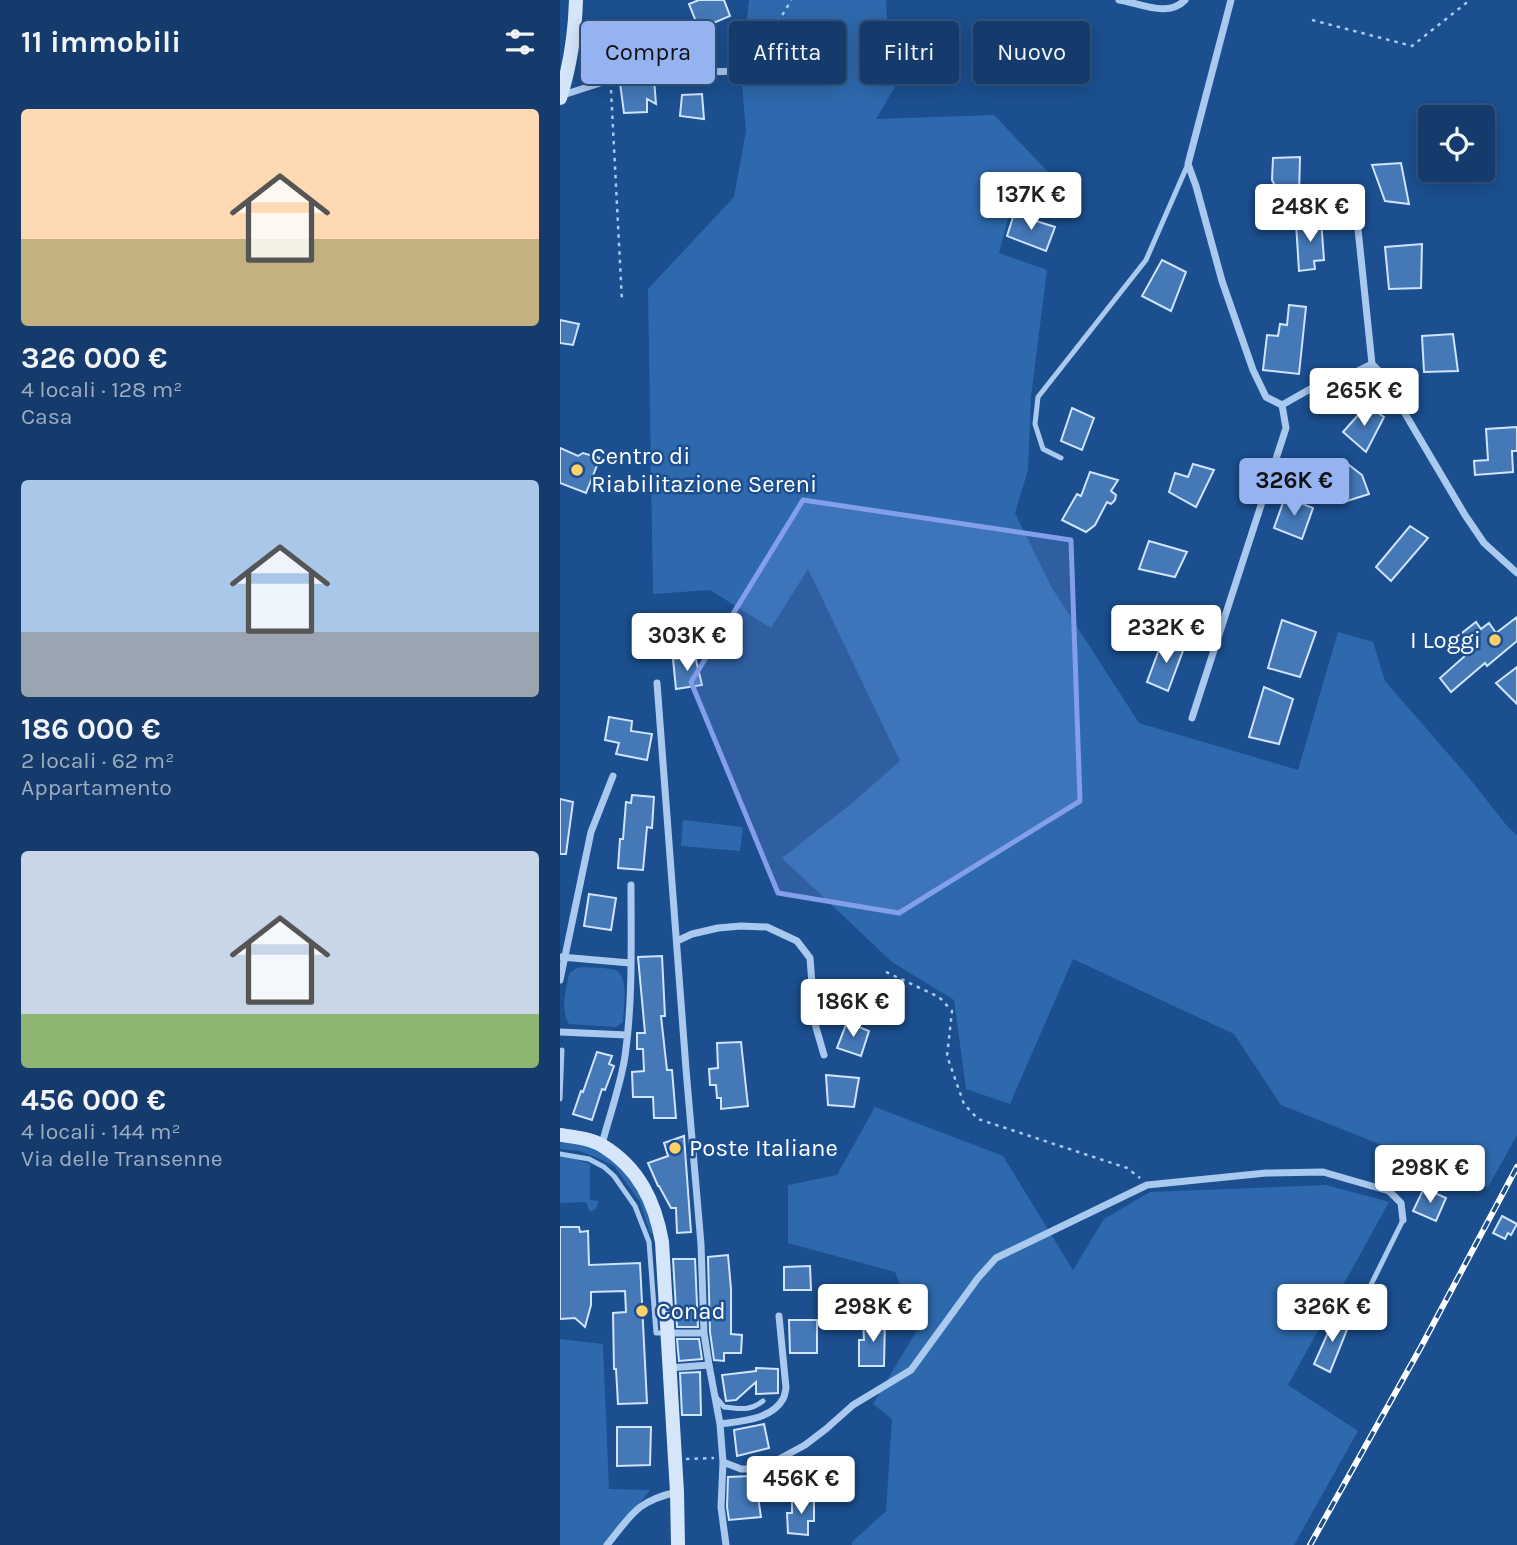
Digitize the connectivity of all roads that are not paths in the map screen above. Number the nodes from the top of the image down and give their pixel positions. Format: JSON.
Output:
{"nodes":[{"id":1,"x":576,"y":0,"type":"edge"},
{"id":2,"x":1119,"y":0,"type":"edge"},
{"id":3,"x":1185,"y":0,"type":"edge"},
{"id":4,"x":1231,"y":0,"type":"edge"},
{"id":5,"x":597,"y":84,"type":"edge"},
{"id":6,"x":561,"y":97,"type":"edge"},
{"id":7,"x":1188,"y":164,"type":"junction"},
{"id":8,"x":1355,"y":200,"type":"dead end"},
{"id":9,"x":1372,"y":364,"type":"junction"},
{"id":10,"x":1282,"y":405,"type":"junction"},
{"id":11,"x":1061,"y":458,"type":"dead end"},
{"id":12,"x":1517,"y":573,"type":"edge"},
{"id":13,"x":657,"y":683,"type":"dead end"},
{"id":14,"x":1192,"y":718,"type":"dead end"},
{"id":15,"x":613,"y":776,"type":"dead end"},
{"id":16,"x":631,"y":885,"type":"dead end"},
{"id":17,"x":677,"y":941,"type":"junction"},
{"id":18,"x":562,"y":957,"type":"edge"},
{"id":19,"x":630,"y":963,"type":"junction"},
{"id":20,"x":560,"y":980,"type":"edge"},
{"id":21,"x":560,"y":1032,"type":"edge"},
{"id":22,"x":627,"y":1035,"type":"junction"},
{"id":23,"x":562,"y":1049,"type":"dead end"},
{"id":24,"x":824,"y":1055,"type":"dead end"},
{"id":25,"x":560,"y":1099,"type":"edge"},
{"id":26,"x":560,"y":1135,"type":"edge"},
{"id":27,"x":601,"y":1145,"type":"junction"},
{"id":28,"x":560,"y":1154,"type":"edge"},
{"id":29,"x":1403,"y":1220,"type":"joint"},
{"id":30,"x":656,"y":1242,"type":"junction"},
{"id":31,"x":779,"y":1316,"type":"dead end"},
{"id":32,"x":1355,"y":1317,"type":"dead end"},
{"id":33,"x":667,"y":1333,"type":"junction"},
{"id":34,"x":704,"y":1333,"type":"junction"},
{"id":35,"x":709,"y":1365,"type":"junction"},
{"id":36,"x":669,"y":1368,"type":"junction"},
{"id":37,"x":714,"y":1395,"type":"junction"},
{"id":38,"x":763,"y":1401,"type":"dead end"},
{"id":39,"x":720,"y":1424,"type":"junction"},
{"id":40,"x":723,"y":1462,"type":"junction"},
{"id":41,"x":677,"y":1492,"type":"junction"},
{"id":42,"x":607,"y":1545,"type":"edge"},
{"id":43,"x":678,"y":1545,"type":"edge"},
{"id":44,"x":726,"y":1545,"type":"edge"}],
"edges":[{"from":1,"to":6,"type":"main road"},
{"from":2,"to":3,"type":"street"},
{"from":4,"to":7,"type":"street"},
{"from":5,"to":6,"type":"street"},
{"from":7,"to":10,"type":"street"},
{"from":7,"to":11,"type":"lane"},
{"from":8,"to":9,"type":"street"},
{"from":9,"to":10,"type":"street"},
{"from":9,"to":12,"type":"street"},
{"from":10,"to":14,"type":"street"},
{"from":13,"to":17,"type":"street"},
{"from":15,"to":18,"type":"street"},
{"from":16,"to":19,"type":"street"},
{"from":17,"to":24,"type":"street"},
{"from":17,"to":34,"type":"street"},
{"from":18,"to":19,"type":"street"},
{"from":18,"to":20,"type":"street"},
{"from":19,"to":22,"type":"street"},
{"from":21,"to":22,"type":"street"},
{"from":22,"to":27,"type":"street"},
{"from":23,"to":25,"type":"lane"},
{"from":26,"to":27,"type":"main road"},
{"from":27,"to":30,"type":"main road"},
{"from":28,"to":30,"type":"lane"},
{"from":29,"to":32,"type":"lane"},
{"from":29,"to":40,"type":"street"},
{"from":30,"to":33,"type":"main road"},
{"from":31,"to":39,"type":"street"},
{"from":33,"to":34,"type":"street"},
{"from":33,"to":36,"type":"main road"},
{"from":34,"to":35,"type":"street"},
{"from":35,"to":36,"type":"street"},
{"from":35,"to":37,"type":"street"},
{"from":36,"to":41,"type":"main road"},
{"from":37,"to":38,"type":"lane"},
{"from":37,"to":39,"type":"street"},
{"from":39,"to":40,"type":"street"},
{"from":40,"to":44,"type":"street"},
{"from":41,"to":42,"type":"street"},
{"from":41,"to":43,"type":"main road"}]}
